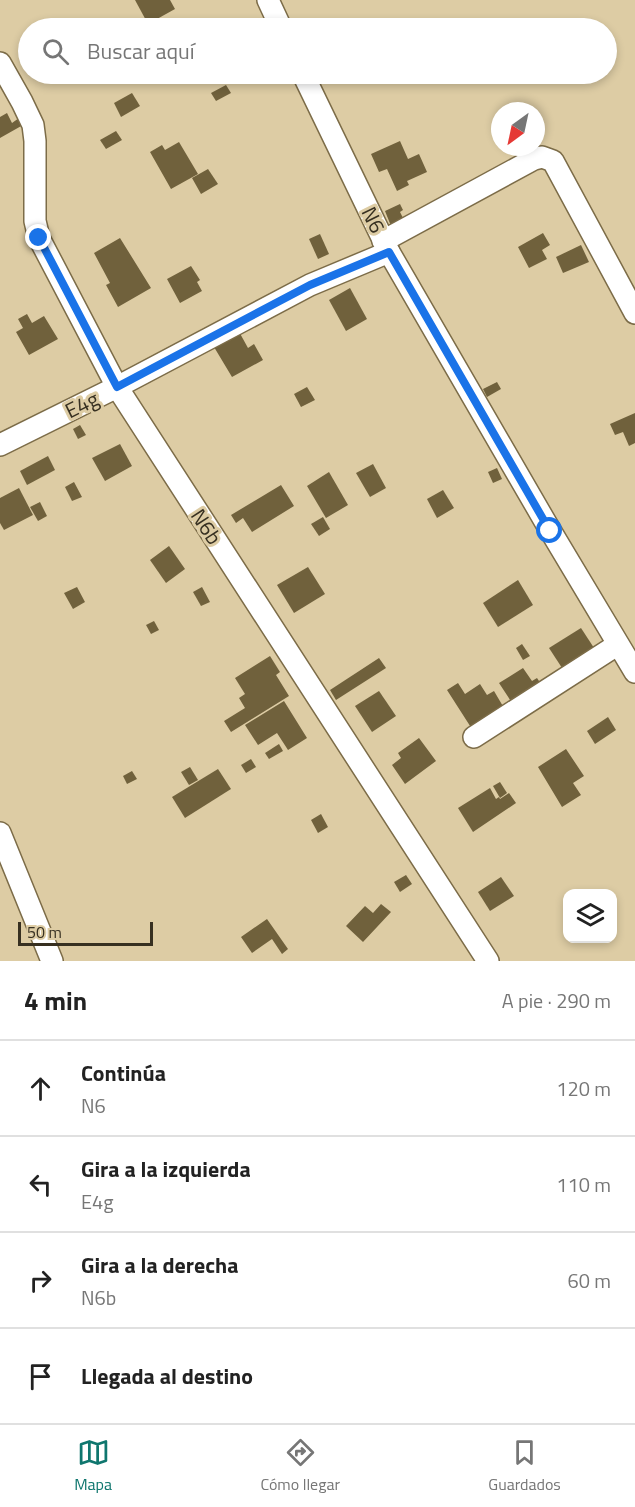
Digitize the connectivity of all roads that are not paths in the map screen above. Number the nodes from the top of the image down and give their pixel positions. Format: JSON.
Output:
{"nodes":[{"id":1,"x":268,"y":0,"type":"edge"},
{"id":2,"x":276,"y":18,"type":"edge"},
{"id":3,"x":0,"y":63,"type":"edge"},
{"id":4,"x":308,"y":84,"type":"edge"},
{"id":5,"x":386,"y":246,"type":"junction"},
{"id":6,"x":635,"y":313,"type":"edge"},
{"id":7,"x":117,"y":387,"type":"junction"},
{"id":8,"x":0,"y":446,"type":"edge"},
{"id":9,"x":617,"y":645,"type":"junction"},
{"id":10,"x":635,"y":672,"type":"edge"},
{"id":11,"x":474,"y":737,"type":"dead end"},
{"id":12,"x":0,"y":833,"type":"edge"},
{"id":13,"x":52,"y":961,"type":"edge"},
{"id":14,"x":488,"y":961,"type":"edge"}],
"edges":[{"from":1,"to":2,"type":"street"},
{"from":3,"to":7,"type":"street","name":"N6b"},
{"from":4,"to":5,"type":"street","name":"N6"},
{"from":5,"to":6,"type":"street","name":"E4g"},
{"from":5,"to":7,"type":"street","name":"E4g"},
{"from":5,"to":9,"type":"street","name":"N6"},
{"from":7,"to":8,"type":"street","name":"E4g"},
{"from":7,"to":14,"type":"street","name":"N6b"},
{"from":9,"to":10,"type":"street","name":"N6"},
{"from":9,"to":11,"type":"street"},
{"from":12,"to":13,"type":"street"}]}
